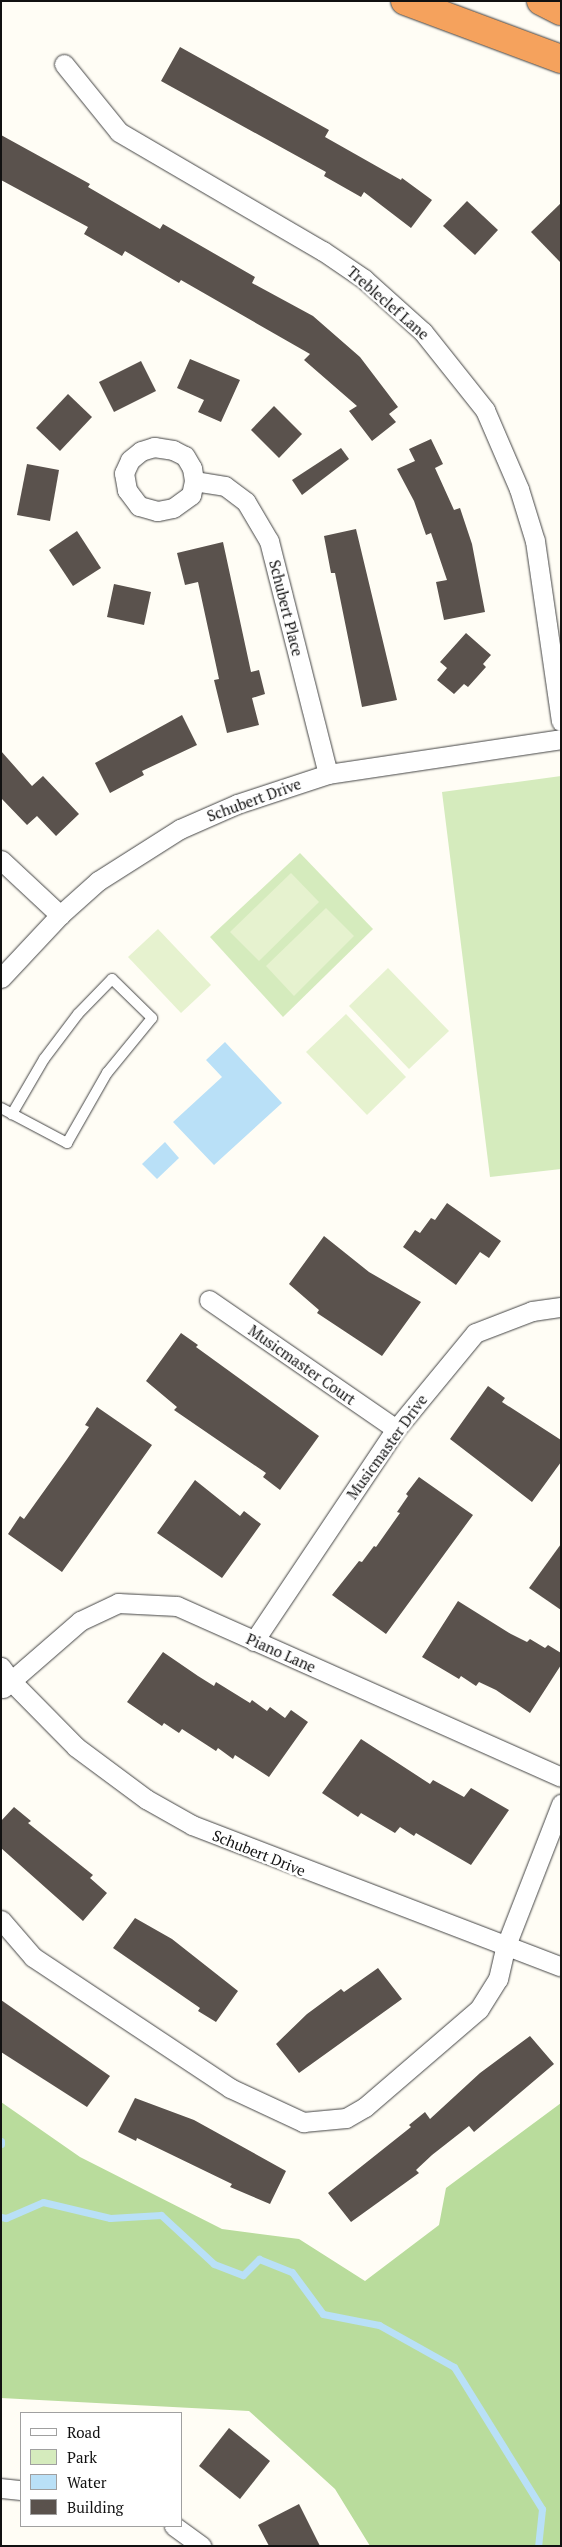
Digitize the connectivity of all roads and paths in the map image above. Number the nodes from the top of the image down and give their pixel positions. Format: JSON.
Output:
{"nodes":[{"id":1,"x":405,"y":1,"type":"edge"},
{"id":2,"x":541,"y":1,"type":"edge"},
{"id":3,"x":561,"y":11,"type":"edge"},
{"id":4,"x":561,"y":59,"type":"edge"},
{"id":5,"x":64,"y":64,"type":"dead end"},
{"id":6,"x":194,"y":481,"type":"dead end"},
{"id":7,"x":561,"y":721,"type":"edge"},
{"id":8,"x":561,"y":739,"type":"edge"},
{"id":9,"x":328,"y":774,"type":"junction"},
{"id":10,"x":1,"y":860,"type":"edge"},
{"id":11,"x":60,"y":914,"type":"junction"},
{"id":12,"x":1,"y":978,"type":"edge"},
{"id":13,"x":1,"y":1108,"type":"edge"},
{"id":14,"x":12,"y":1114,"type":"junction"},
{"id":15,"x":209,"y":1300,"type":"dead end"},
{"id":16,"x":561,"y":1307,"type":"edge"},
{"id":17,"x":396,"y":1429,"type":"junction"},
{"id":18,"x":254,"y":1641,"type":"junction"},
{"id":19,"x":5,"y":1680,"type":"edge"},
{"id":20,"x":561,"y":1778,"type":"edge"},
{"id":21,"x":561,"y":1804,"type":"edge"},
{"id":22,"x":1,"y":1920,"type":"edge"},
{"id":23,"x":505,"y":1948,"type":"junction"},
{"id":24,"x":561,"y":1967,"type":"edge"},
{"id":25,"x":1,"y":2488,"type":"edge"},
{"id":26,"x":20,"y":2490,"type":"edge"},
{"id":27,"x":175,"y":2527,"type":"edge"},
{"id":28,"x":202,"y":2546,"type":"edge"}],
"edges":[{"from":1,"to":4,"type":"highway"},
{"from":2,"to":3,"type":"highway"},
{"from":5,"to":7,"type":"street","name":"Trebleclef Lane"},
{"from":6,"to":9,"type":"street","name":"Schubert Place"},
{"from":8,"to":9,"type":"street","name":"Schubert Drive"},
{"from":9,"to":11,"type":"street","name":"Schubert Drive"},
{"from":10,"to":11,"type":"street"},
{"from":11,"to":12,"type":"street","name":"Schubert Drive"},
{"from":13,"to":14,"type":"lane"},
{"from":14,"to":14,"type":"lane"},
{"from":15,"to":17,"type":"street","name":"Musicmaster Court"},
{"from":16,"to":17,"type":"street","name":"Musicmaster Drive"},
{"from":17,"to":18,"type":"street","name":"Musicmaster Drive"},
{"from":18,"to":19,"type":"street","name":"Piano Lane"},
{"from":18,"to":20,"type":"street","name":"Piano Lane"},
{"from":19,"to":23,"type":"street","name":"Schubert Drive"},
{"from":21,"to":23,"type":"street"},
{"from":22,"to":23,"type":"street"},
{"from":23,"to":24,"type":"street","name":"Schubert Drive"},
{"from":25,"to":26,"type":"street"},
{"from":27,"to":28,"type":"street"}]}
